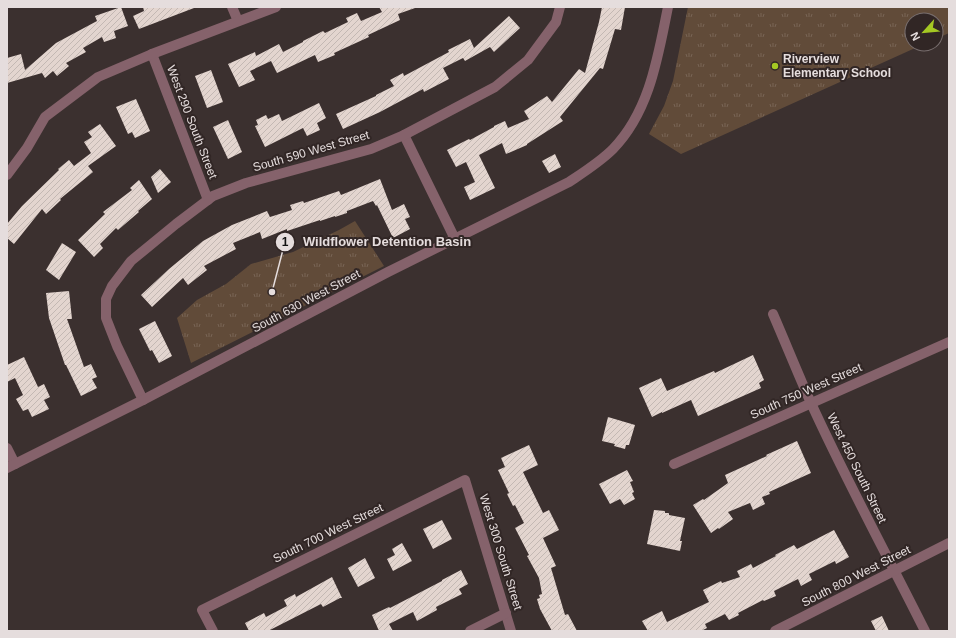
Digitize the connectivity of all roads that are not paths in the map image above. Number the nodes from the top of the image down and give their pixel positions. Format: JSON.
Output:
{"nodes":[{"id":1,"x":232,"y":7,"type":"edge"},
{"id":2,"x":276,"y":7,"type":"edge"},
{"id":3,"x":560,"y":7,"type":"edge"},
{"id":4,"x":668,"y":7,"type":"edge"},
{"id":5,"x":238,"y":21,"type":"junction"},
{"id":6,"x":152,"y":54,"type":"junction"},
{"id":7,"x":404,"y":134,"type":"junction"},
{"id":8,"x":7,"y":175,"type":"edge"},
{"id":9,"x":208,"y":200,"type":"junction"},
{"id":10,"x":455,"y":239,"type":"junction"},
{"id":11,"x":773,"y":314,"type":"dead end"},
{"id":12,"x":949,"y":342,"type":"edge"},
{"id":13,"x":144,"y":400,"type":"junction"},
{"id":14,"x":811,"y":403,"type":"junction"},
{"id":15,"x":7,"y":448,"type":"edge"},
{"id":16,"x":674,"y":464,"type":"dead end"},
{"id":17,"x":11,"y":466,"type":"edge"},
{"id":18,"x":465,"y":480,"type":"joint"},
{"id":19,"x":949,"y":543,"type":"edge"},
{"id":20,"x":895,"y":571,"type":"junction"},
{"id":21,"x":506,"y":613,"type":"junction"},
{"id":22,"x":213,"y":631,"type":"edge"},
{"id":23,"x":470,"y":631,"type":"edge"},
{"id":24,"x":511,"y":631,"type":"edge"},
{"id":25,"x":775,"y":631,"type":"edge"},
{"id":26,"x":924,"y":631,"type":"edge"}],
"edges":[{"from":1,"to":5,"type":"street"},
{"from":2,"to":5,"type":"street"},
{"from":3,"to":7,"type":"street","name":"South 590 West Street"},
{"from":4,"to":10,"type":"street","name":"South 630 West Street"},
{"from":5,"to":6,"type":"street"},
{"from":6,"to":8,"type":"street"},
{"from":6,"to":9,"type":"street","name":"West 290 South Street"},
{"from":7,"to":9,"type":"street","name":"South 590 West Street"},
{"from":7,"to":10,"type":"street"},
{"from":9,"to":13,"type":"street","name":"South 590 West Street"},
{"from":10,"to":13,"type":"street","name":"South 630 West Street"},
{"from":11,"to":14,"type":"street","name":"West 450 South Street"},
{"from":12,"to":14,"type":"street","name":"South 750 West Street"},
{"from":13,"to":17,"type":"street","name":"South 630 West Street"},
{"from":14,"to":16,"type":"street","name":"South 750 West Street"},
{"from":14,"to":20,"type":"street","name":"West 450 South Street"},
{"from":15,"to":17,"type":"street"},
{"from":18,"to":21,"type":"street","name":"West 300 South Street"},
{"from":18,"to":22,"type":"street","name":"South 700 West Street"},
{"from":19,"to":20,"type":"street","name":"South 800 West Street"},
{"from":20,"to":25,"type":"street","name":"South 800 West Street"},
{"from":20,"to":26,"type":"street","name":"West 450 South Street"},
{"from":21,"to":23,"type":"street"},
{"from":21,"to":24,"type":"street","name":"West 300 South Street"}]}
